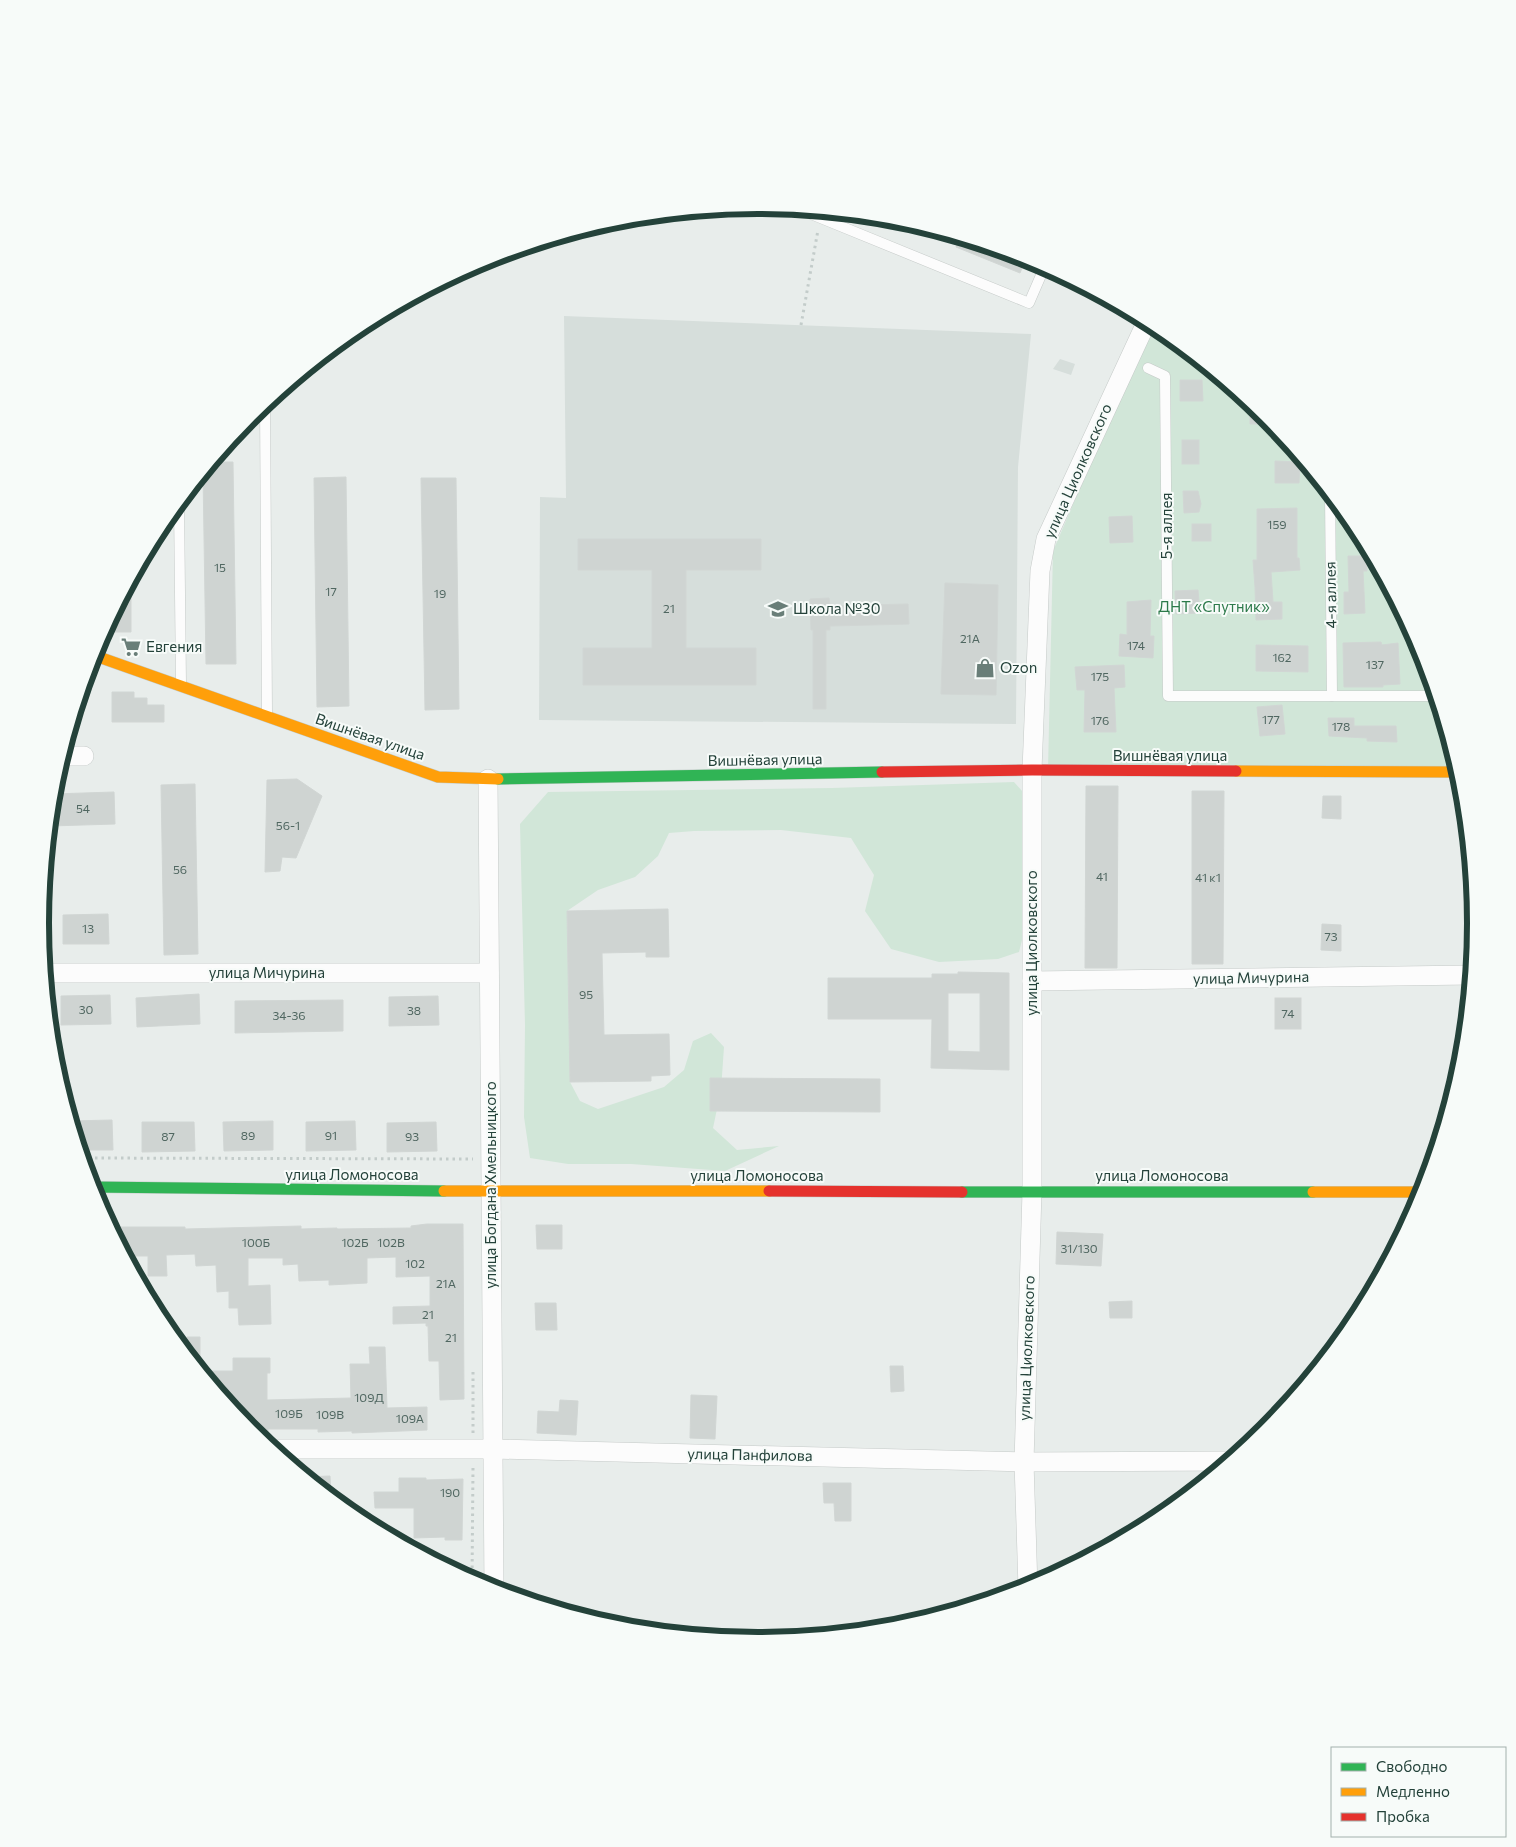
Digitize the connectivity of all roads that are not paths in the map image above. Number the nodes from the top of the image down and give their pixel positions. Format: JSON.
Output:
{"nodes":[{"id":1,"x":818,"y":217,"type":"edge"},
{"id":2,"x":1041,"y":273,"type":"edge"},
{"id":3,"x":1144,"y":329,"type":"edge"},
{"id":4,"x":1148,"y":368,"type":"dead end"},
{"id":5,"x":265,"y":413,"type":"edge"},
{"id":6,"x":1330,"y":504,"type":"edge"},
{"id":7,"x":179,"y":514,"type":"edge"},
{"id":8,"x":101,"y":658,"type":"edge"},
{"id":9,"x":181,"y":686,"type":"junction"},
{"id":10,"x":1332,"y":696,"type":"junction"},
{"id":11,"x":1430,"y":696,"type":"edge"},
{"id":12,"x":267,"y":718,"type":"junction"},
{"id":13,"x":69,"y":756,"type":"edge"},
{"id":14,"x":84,"y":756,"type":"dead end"},
{"id":15,"x":1032,"y":770,"type":"junction"},
{"id":16,"x":1451,"y":772,"type":"edge"},
{"id":17,"x":488,"y":779,"type":"junction"},
{"id":18,"x":50,"y":973,"type":"edge"},
{"id":19,"x":489,"y":973,"type":"junction"},
{"id":20,"x":1465,"y":975,"type":"edge"},
{"id":21,"x":1032,"y":981,"type":"junction"},
{"id":22,"x":100,"y":1187,"type":"edge"},
{"id":23,"x":491,"y":1191,"type":"junction"},
{"id":24,"x":1032,"y":1191,"type":"junction"},
{"id":25,"x":1414,"y":1192,"type":"edge"},
{"id":26,"x":282,"y":1449,"type":"edge"},
{"id":27,"x":493,"y":1449,"type":"junction"},
{"id":28,"x":1221,"y":1461,"type":"edge"},
{"id":29,"x":1024,"y":1462,"type":"junction"},
{"id":30,"x":1028,"y":1579,"type":"edge"},
{"id":31,"x":494,"y":1582,"type":"edge"}],
"edges":[{"from":1,"to":2,"type":"lane"},
{"from":3,"to":15,"type":"street","name":"улица Циолковского"},
{"from":4,"to":10,"type":"lane","name":"5-я аллея"},
{"from":5,"to":12,"type":"lane"},
{"from":6,"to":10,"type":"lane","name":"4-я аллея"},
{"from":7,"to":9,"type":"lane"},
{"from":8,"to":9,"type":"street","name":"Вишнёвая улица"},
{"from":9,"to":12,"type":"street","name":"Вишнёвая улица"},
{"from":10,"to":11,"type":"lane"},
{"from":12,"to":17,"type":"street","name":"Вишнёвая улица"},
{"from":13,"to":14,"type":"street"},
{"from":15,"to":16,"type":"street","name":"Вишнёвая улица"},
{"from":15,"to":17,"type":"street","name":"Вишнёвая улица"},
{"from":15,"to":21,"type":"street","name":"улица Циолковского"},
{"from":17,"to":19,"type":"street","name":"улица Богдана Хмельницкого"},
{"from":18,"to":19,"type":"street","name":"улица Мичурина"},
{"from":19,"to":23,"type":"street","name":"улица Богдана Хмельницкого"},
{"from":20,"to":21,"type":"street","name":"улица Мичурина"},
{"from":21,"to":24,"type":"street","name":"улица Циолковского"},
{"from":22,"to":23,"type":"street","name":"улица Ломоносова"},
{"from":23,"to":24,"type":"street","name":"улица Ломоносова"},
{"from":23,"to":27,"type":"street","name":"улица Богдана Хмельницкого"},
{"from":24,"to":25,"type":"street","name":"улица Ломоносова"},
{"from":24,"to":29,"type":"street","name":"улица Циолковского"},
{"from":26,"to":27,"type":"street","name":"улица Панфилова"},
{"from":27,"to":29,"type":"street","name":"улица Панфилова"},
{"from":27,"to":31,"type":"street","name":"улица Богдана Хмельницкого"},
{"from":28,"to":29,"type":"street","name":"улица Панфилова"},
{"from":29,"to":30,"type":"street","name":"улица Циолковского"}]}
